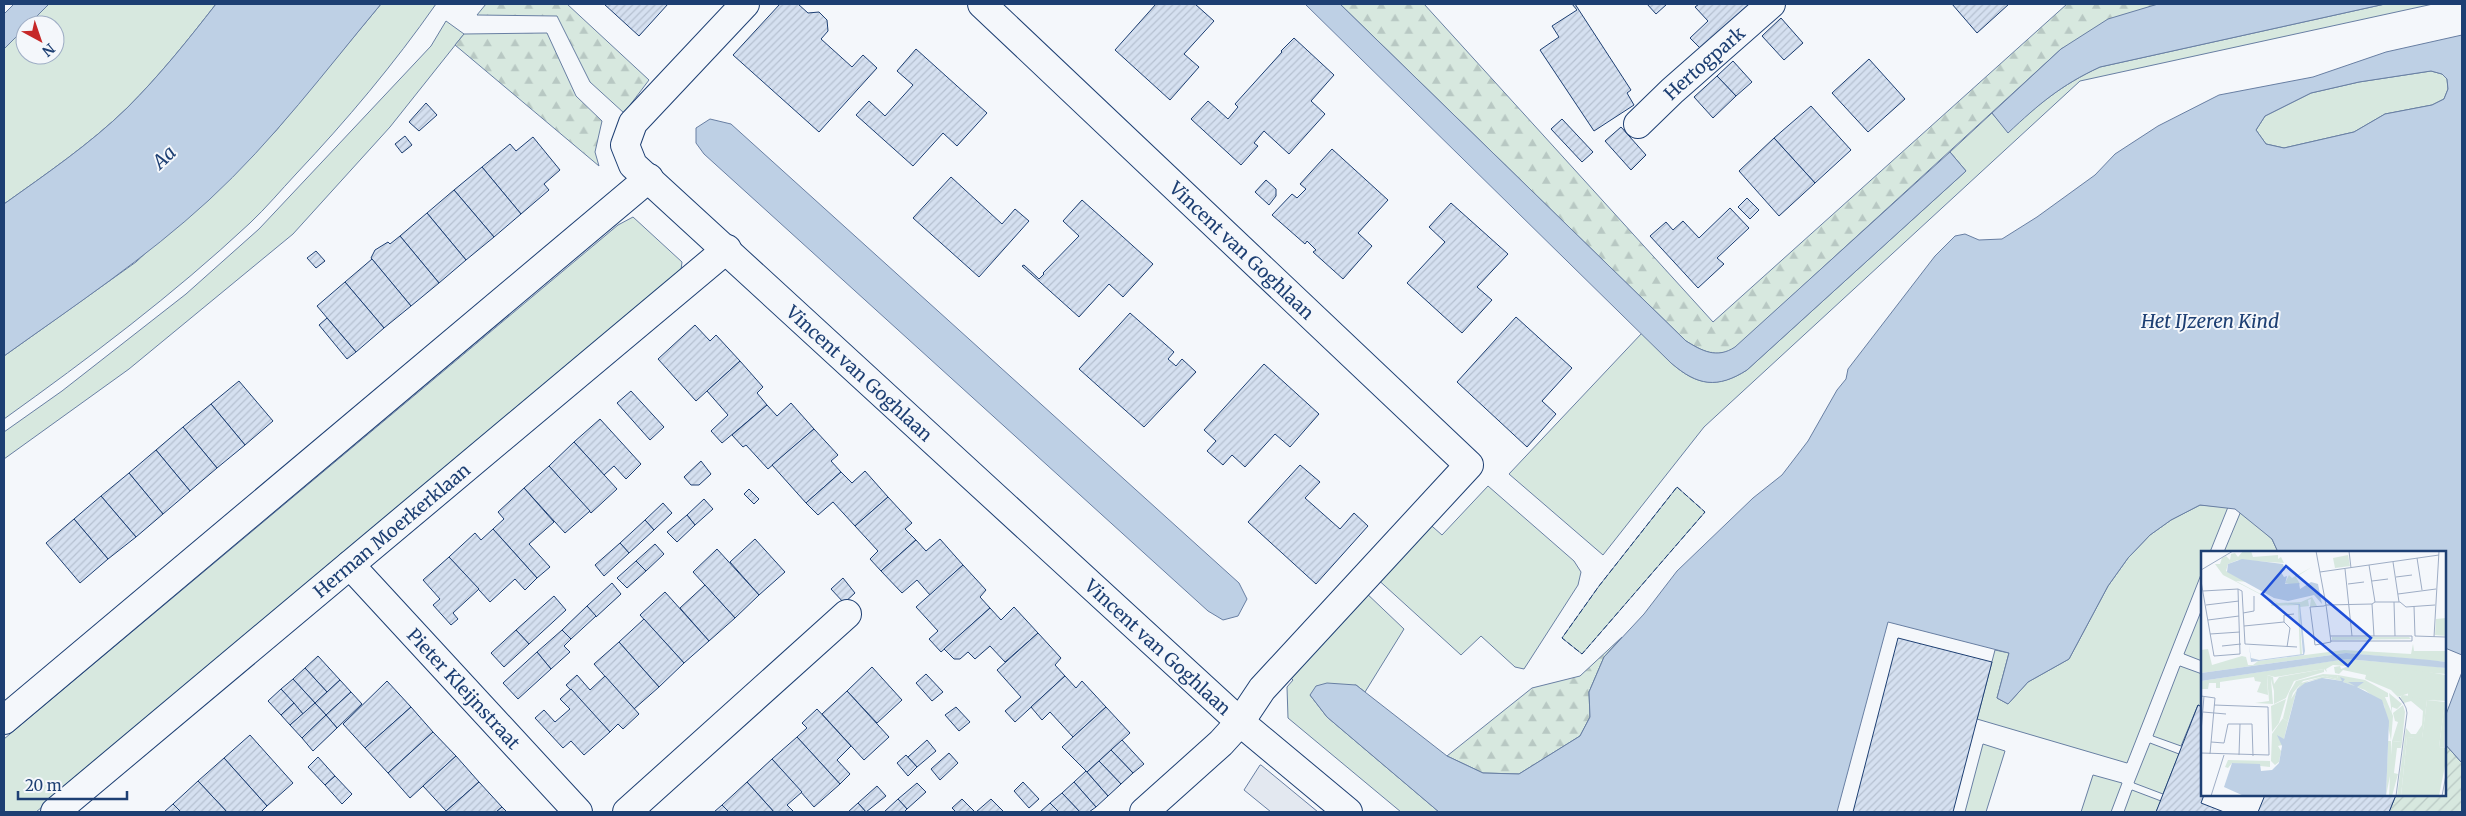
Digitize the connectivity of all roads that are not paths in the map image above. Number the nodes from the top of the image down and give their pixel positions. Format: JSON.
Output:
{"nodes":[{"id":1,"x":745,"y":4,"type":"edge"},
{"id":2,"x":982,"y":4,"type":"edge"},
{"id":3,"x":1771,"y":4,"type":"edge"},
{"id":4,"x":1638,"y":124,"type":"dead end"},
{"id":5,"x":649,"y":178,"type":"junction"},
{"id":6,"x":727,"y":249,"type":"junction"},
{"id":7,"x":350,"y":565,"type":"junction"},
{"id":8,"x":847,"y":614,"type":"dead end"},
{"id":9,"x":4,"y":720,"type":"edge"},
{"id":10,"x":1240,"y":722,"type":"junction"},
{"id":11,"x":55,"y":812,"type":"edge"},
{"id":12,"x":578,"y":812,"type":"edge"},
{"id":13,"x":626,"y":812,"type":"edge"},
{"id":14,"x":1144,"y":812,"type":"edge"},
{"id":15,"x":1348,"y":812,"type":"edge"}],
"edges":[{"from":1,"to":5,"type":"street","name":"Vincent van Goghlaan"},
{"from":2,"to":10,"type":"street","name":"Vincent van Goghlaan"},
{"from":3,"to":4,"type":"street","name":"Hertogpark"},
{"from":5,"to":6,"type":"street","name":"Vincent van Goghlaan"},
{"from":5,"to":9,"type":"street"},
{"from":6,"to":7,"type":"street","name":"Herman Moerkerklaan"},
{"from":6,"to":10,"type":"street","name":"Vincent van Goghlaan"},
{"from":7,"to":11,"type":"street","name":"Herman Moerkerklaan"},
{"from":7,"to":12,"type":"street","name":"Pieter Kleijnstraat"},
{"from":8,"to":13,"type":"street"},
{"from":10,"to":14,"type":"street"},
{"from":10,"to":15,"type":"street","name":"Vincent van Goghlaan"}]}
